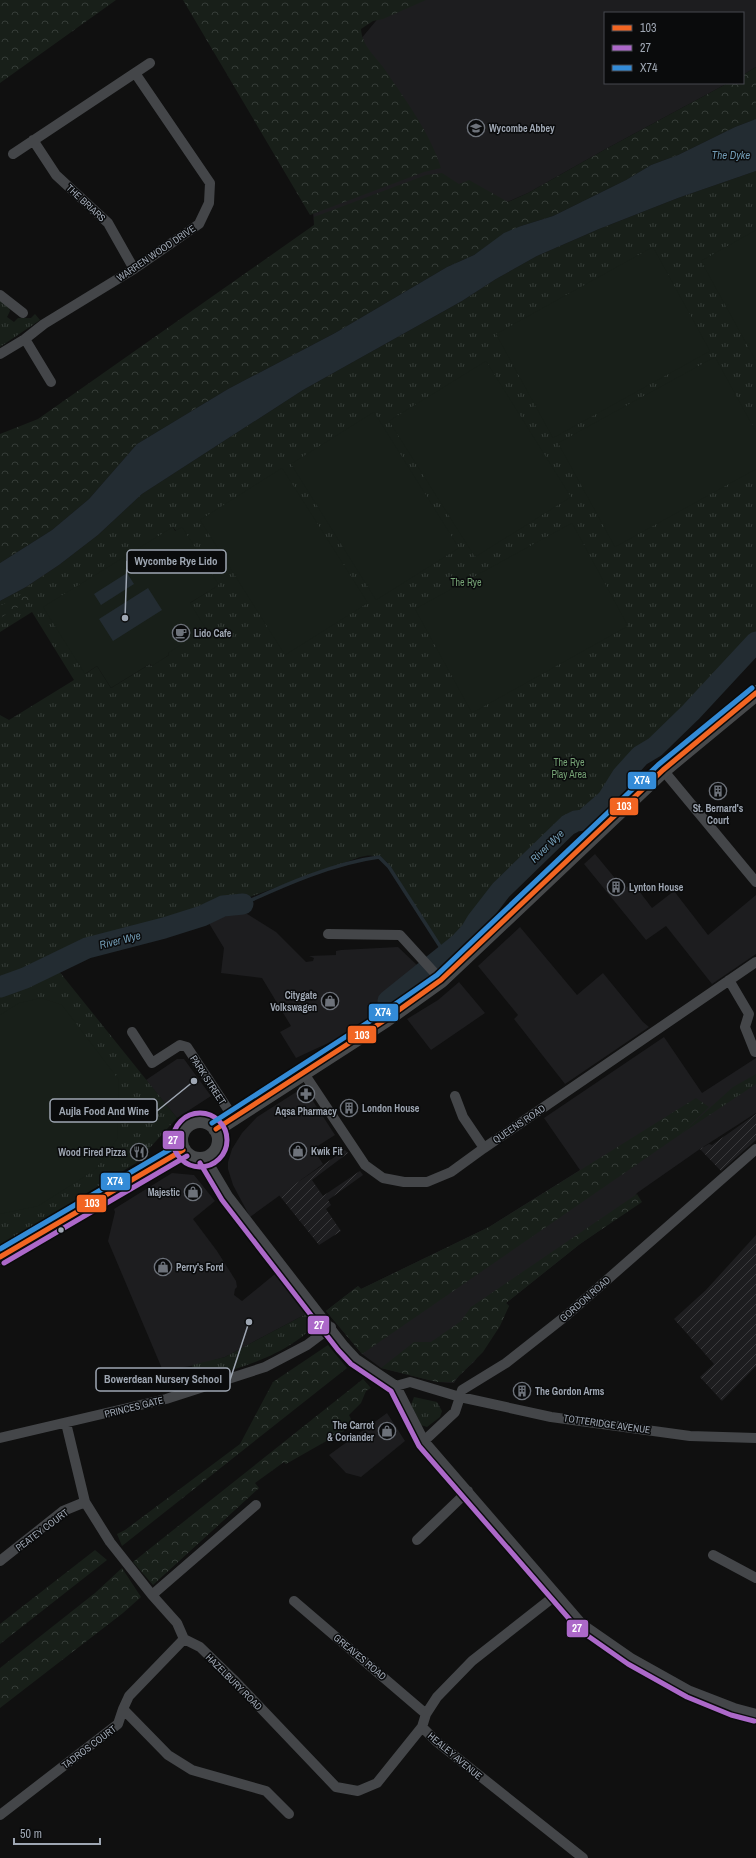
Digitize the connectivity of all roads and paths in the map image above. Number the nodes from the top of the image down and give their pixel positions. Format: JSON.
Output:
{"nodes":[{"id":1,"x":150,"y":62,"type":"dead end"},
{"id":2,"x":135,"y":73,"type":"junction"},
{"id":3,"x":33,"y":140,"type":"junction"},
{"id":4,"x":13,"y":154,"type":"dead end"},
{"id":5,"x":134,"y":269,"type":"junction"},
{"id":6,"x":0,"y":294,"type":"edge"},
{"id":7,"x":23,"y":313,"type":"dead end"},
{"id":8,"x":25,"y":339,"type":"junction"},
{"id":9,"x":0,"y":354,"type":"edge"},
{"id":10,"x":51,"y":382,"type":"dead end"},
{"id":11,"x":756,"y":693,"type":"edge"},
{"id":12,"x":663,"y":770,"type":"junction"},
{"id":13,"x":756,"y":882,"type":"edge"},
{"id":14,"x":328,"y":934,"type":"dead end"},
{"id":15,"x":756,"y":962,"type":"edge"},
{"id":16,"x":441,"y":980,"type":"junction"},
{"id":17,"x":729,"y":980,"type":"junction"},
{"id":18,"x":132,"y":1032,"type":"dead end"},
{"id":19,"x":755,"y":1052,"type":"edge"},
{"id":20,"x":303,"y":1072,"type":"junction"},
{"id":21,"x":455,"y":1096,"type":"dead end"},
{"id":22,"x":233,"y":1117,"type":"junction"},
{"id":23,"x":216,"y":1129,"type":"junction"},
{"id":24,"x":484,"y":1148,"type":"junction"},
{"id":25,"x":756,"y":1149,"type":"edge"},
{"id":26,"x":182,"y":1150,"type":"junction"},
{"id":27,"x":206,"y":1159,"type":"junction"},
{"id":28,"x":0,"y":1257,"type":"edge"},
{"id":29,"x":331,"y":1327,"type":"junction"},
{"id":30,"x":396,"y":1386,"type":"junction"},
{"id":31,"x":460,"y":1397,"type":"junction"},
{"id":32,"x":66,"y":1423,"type":"junction"},
{"id":33,"x":0,"y":1438,"type":"edge"},
{"id":34,"x":756,"y":1438,"type":"edge"},
{"id":35,"x":424,"y":1441,"type":"junction"},
{"id":36,"x":468,"y":1491,"type":"junction"},
{"id":37,"x":85,"y":1502,"type":"junction"},
{"id":38,"x":256,"y":1505,"type":"dead end"},
{"id":39,"x":417,"y":1540,"type":"dead end"},
{"id":40,"x":714,"y":1555,"type":"dead end"},
{"id":41,"x":0,"y":1561,"type":"edge"},
{"id":42,"x":756,"y":1578,"type":"edge"},
{"id":43,"x":152,"y":1595,"type":"junction"},
{"id":44,"x":556,"y":1595,"type":"junction"},
{"id":45,"x":294,"y":1601,"type":"dead end"},
{"id":46,"x":184,"y":1639,"type":"junction"},
{"id":47,"x":123,"y":1709,"type":"junction"},
{"id":48,"x":426,"y":1714,"type":"junction"},
{"id":49,"x":756,"y":1714,"type":"edge"},
{"id":50,"x":422,"y":1727,"type":"junction"},
{"id":51,"x":289,"y":1814,"type":"dead end"},
{"id":52,"x":0,"y":1815,"type":"edge"},
{"id":53,"x":583,"y":1858,"type":"edge"}],
"edges":[{"from":1,"to":2,"type":"street"},
{"from":2,"to":3,"type":"street"},
{"from":2,"to":5,"type":"street","name":"WARREN WOOD DRIVE"},
{"from":3,"to":4,"type":"street"},
{"from":3,"to":5,"type":"street","name":"THE BRIARS"},
{"from":5,"to":8,"type":"street","name":"WARREN WOOD DRIVE"},
{"from":6,"to":7,"type":"street"},
{"from":8,"to":9,"type":"street","name":"WARREN WOOD DRIVE"},
{"from":8,"to":10,"type":"street"},
{"from":11,"to":12,"type":"main road"},
{"from":12,"to":13,"type":"street"},
{"from":12,"to":16,"type":"main road"},
{"from":14,"to":16,"type":"street"},
{"from":15,"to":17,"type":"street","name":"QUEENS ROAD"},
{"from":16,"to":20,"type":"main road"},
{"from":17,"to":19,"type":"street"},
{"from":17,"to":24,"type":"street","name":"QUEENS ROAD"},
{"from":18,"to":22,"type":"street","name":"PARK STREET"},
{"from":20,"to":22,"type":"main road"},
{"from":20,"to":24,"type":"street","name":"QUEENS ROAD"},
{"from":21,"to":24,"type":"street"},
{"from":22,"to":23,"type":"main road"},
{"from":23,"to":26,"type":"main road"},
{"from":23,"to":27,"type":"main road"},
{"from":25,"to":31,"type":"street","name":"GORDON ROAD"},
{"from":26,"to":27,"type":"main road"},
{"from":26,"to":28,"type":"main road"},
{"from":27,"to":29,"type":"street"},
{"from":29,"to":30,"type":"street"},
{"from":29,"to":32,"type":"street","name":"PRINCES GATE"},
{"from":30,"to":31,"type":"street"},
{"from":30,"to":35,"type":"street"},
{"from":31,"to":34,"type":"street","name":"TOTTERIDGE AVENUE"},
{"from":31,"to":35,"type":"street","name":"GORDON ROAD"},
{"from":32,"to":33,"type":"street","name":"PRINCES GATE"},
{"from":32,"to":37,"type":"street"},
{"from":35,"to":36,"type":"street"},
{"from":36,"to":39,"type":"street"},
{"from":36,"to":44,"type":"street"},
{"from":37,"to":41,"type":"street","name":"PEATEY COURT"},
{"from":37,"to":43,"type":"street"},
{"from":38,"to":43,"type":"street"},
{"from":40,"to":42,"type":"street"},
{"from":43,"to":46,"type":"street"},
{"from":44,"to":48,"type":"street","name":"HEALEY AVENUE"},
{"from":44,"to":49,"type":"street"},
{"from":45,"to":48,"type":"street","name":"GREAVES ROAD"},
{"from":46,"to":47,"type":"street","name":"TADROS COURT"},
{"from":46,"to":50,"type":"street","name":"HAZELBURY ROAD"},
{"from":47,"to":51,"type":"street"},
{"from":47,"to":52,"type":"street","name":"TADROS COURT"},
{"from":48,"to":50,"type":"street","name":"HEALEY AVENUE"},
{"from":50,"to":53,"type":"street","name":"HEALEY AVENUE"}]}
